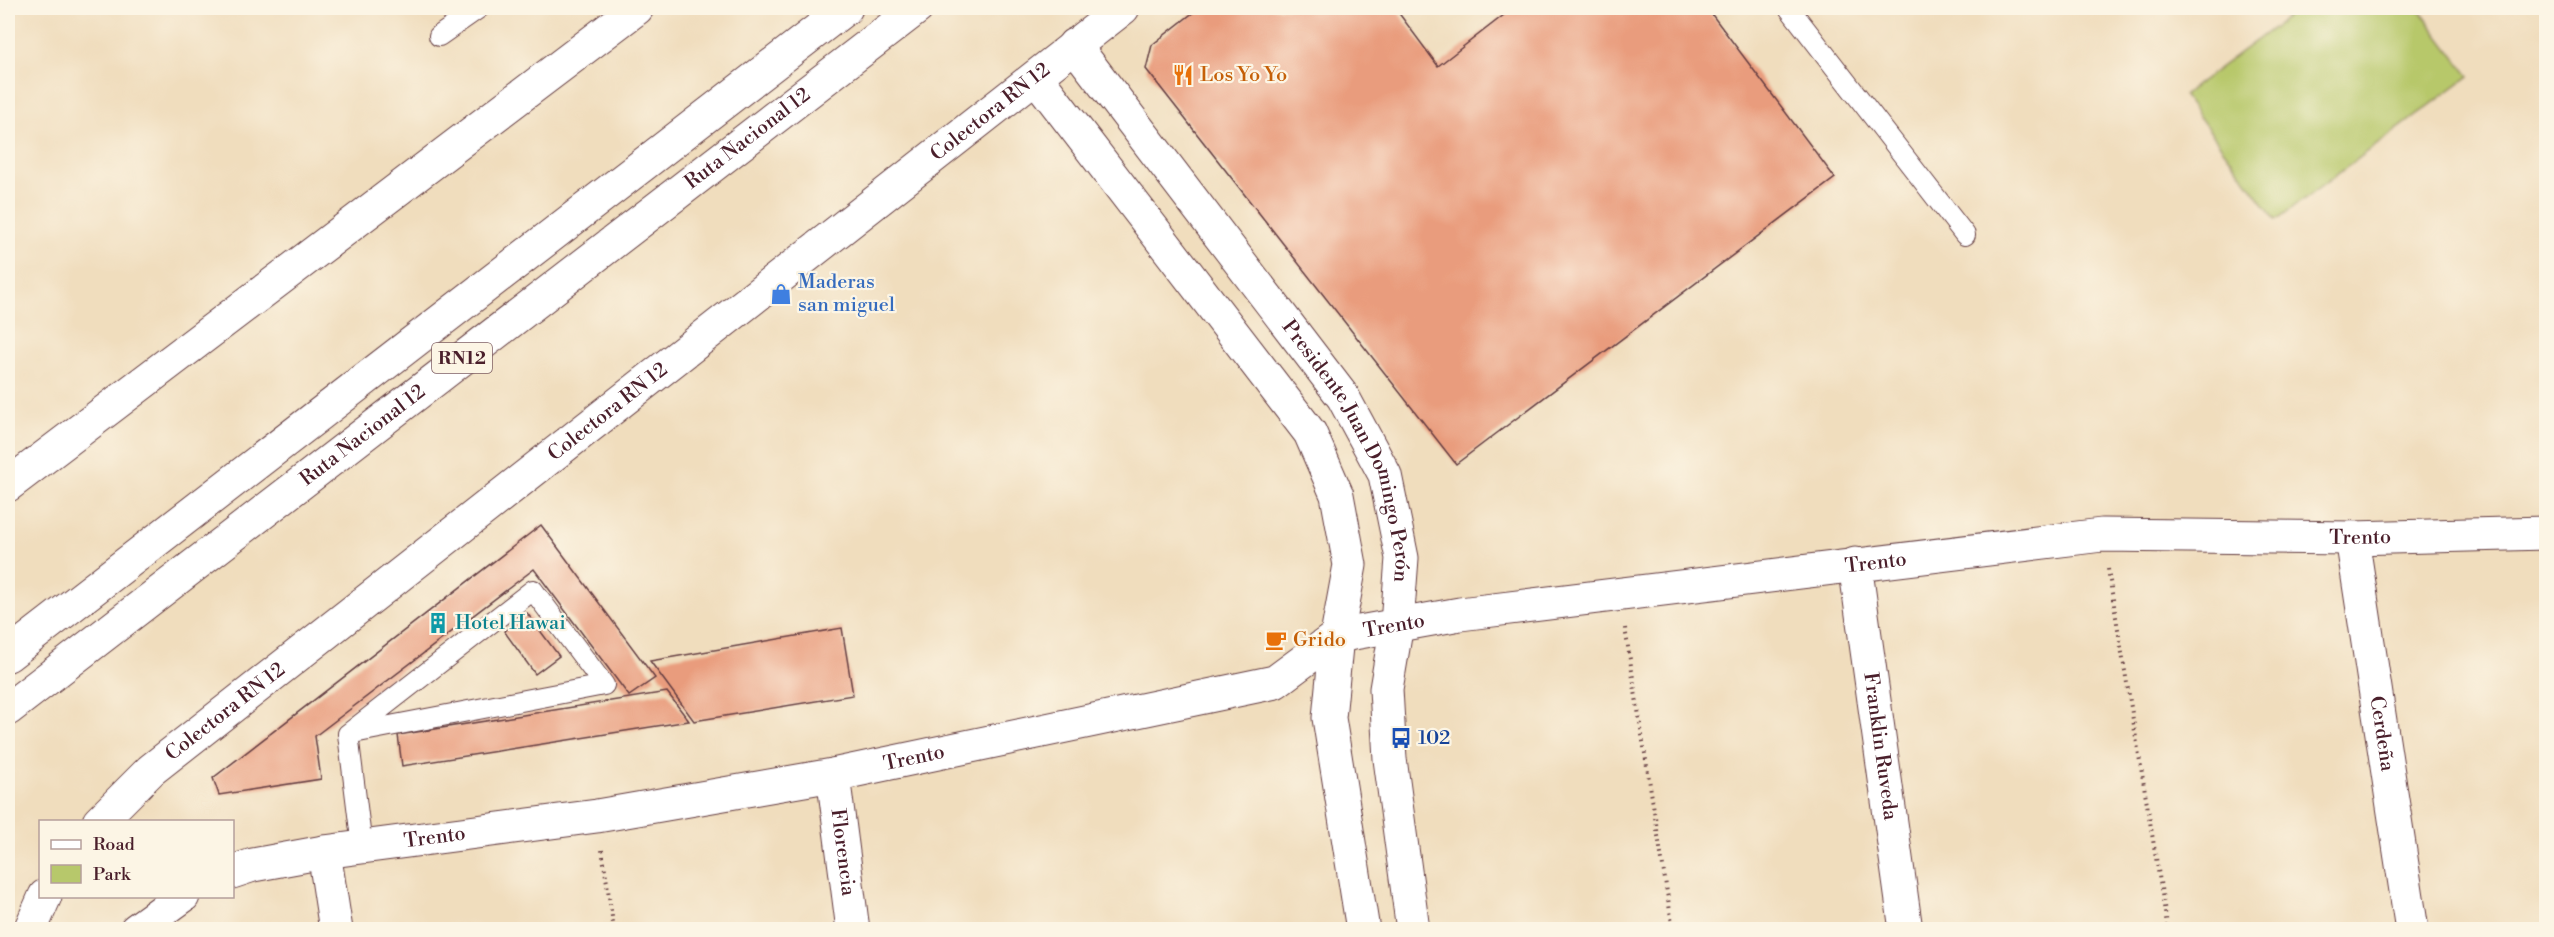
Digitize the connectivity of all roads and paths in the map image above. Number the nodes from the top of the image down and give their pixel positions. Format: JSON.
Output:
{"nodes":[{"id":1,"x":479,"y":8,"type":"edge"},
{"id":2,"x":636,"y":8,"type":"edge"},
{"id":3,"x":825,"y":8,"type":"edge"},
{"id":4,"x":846,"y":8,"type":"edge"},
{"id":5,"x":917,"y":8,"type":"edge"},
{"id":6,"x":1123,"y":8,"type":"edge"},
{"id":7,"x":1789,"y":8,"type":"edge"},
{"id":8,"x":439,"y":36,"type":"dead end"},
{"id":9,"x":1074,"y":45,"type":"junction"},
{"id":10,"x":860,"y":51,"type":"junction"},
{"id":11,"x":1036,"y":77,"type":"junction"},
{"id":12,"x":1965,"y":235,"type":"dead end"},
{"id":13,"x":8,"y":485,"type":"edge"},
{"id":14,"x":2547,"y":533,"type":"edge"},
{"id":15,"x":2102,"y":535,"type":"junction"},
{"id":16,"x":2352,"y":538,"type":"junction"},
{"id":17,"x":1855,"y":564,"type":"junction"},
{"id":18,"x":1620,"y":595,"type":"junction"},
{"id":19,"x":1397,"y":624,"type":"junction"},
{"id":20,"x":1337,"y":636,"type":"junction"},
{"id":21,"x":8,"y":655,"type":"edge"},
{"id":22,"x":8,"y":709,"type":"edge"},
{"id":23,"x":348,"y":734,"type":"junction"},
{"id":24,"x":832,"y":775,"type":"junction"},
{"id":25,"x":597,"y":816,"type":"junction"},
{"id":26,"x":101,"y":820,"type":"edge"},
{"id":27,"x":362,"y":847,"type":"junction"},
{"id":28,"x":324,"y":852,"type":"junction"},
{"id":29,"x":234,"y":871,"type":"edge"},
{"id":30,"x":45,"y":898,"type":"edge"},
{"id":31,"x":182,"y":898,"type":"edge"},
{"id":32,"x":30,"y":930,"type":"edge"},
{"id":33,"x":136,"y":930,"type":"edge"},
{"id":34,"x":336,"y":930,"type":"edge"},
{"id":35,"x":614,"y":930,"type":"edge"},
{"id":36,"x":853,"y":930,"type":"edge"},
{"id":37,"x":1364,"y":930,"type":"edge"},
{"id":38,"x":1413,"y":930,"type":"edge"},
{"id":39,"x":1673,"y":930,"type":"edge"},
{"id":40,"x":1906,"y":930,"type":"edge"},
{"id":41,"x":2168,"y":930,"type":"edge"},
{"id":42,"x":2412,"y":930,"type":"edge"}],
"edges":[{"from":1,"to":8,"type":"lane"},
{"from":2,"to":13,"type":"main road"},
{"from":3,"to":10,"type":"main road"},
{"from":4,"to":21,"type":"main road"},
{"from":5,"to":10,"type":"main road","name":"Ruta Nacional 12","number":"RN12"},
{"from":6,"to":9,"type":"main road","name":"Colectora RN 12"},
{"from":7,"to":12,"type":"lane"},
{"from":9,"to":11,"type":"main road","name":"Colectora RN 12"},
{"from":9,"to":19,"type":"main road","name":"Presidente Juan Domingo Perón"},
{"from":10,"to":22,"type":"main road","name":"Ruta Nacional 12","number":"RN12"},
{"from":11,"to":20,"type":"main road","name":"Presidente Juan Domingo Perón"},
{"from":11,"to":26,"type":"main road","name":"Colectora RN 12"},
{"from":14,"to":16,"type":"main road","name":"Trento"},
{"from":15,"to":16,"type":"main road","name":"Trento"},
{"from":15,"to":17,"type":"main road","name":"Trento"},
{"from":15,"to":41,"type":"path"},
{"from":16,"to":42,"type":"main road","name":"Cerdeña"},
{"from":17,"to":18,"type":"main road","name":"Trento"},
{"from":17,"to":40,"type":"main road","name":"Franklin Ruveda"},
{"from":18,"to":19,"type":"main road","name":"Trento"},
{"from":18,"to":39,"type":"path"},
{"from":19,"to":20,"type":"main road","name":"Trento"},
{"from":19,"to":38,"type":"main road","name":"Presidente Juan Domingo Perón"},
{"from":20,"to":24,"type":"main road","name":"Trento"},
{"from":20,"to":37,"type":"main road","name":"Presidente Juan Domingo Perón"},
{"from":23,"to":23,"type":"lane"},
{"from":23,"to":27,"type":"lane"},
{"from":24,"to":25,"type":"main road","name":"Trento"},
{"from":24,"to":36,"type":"main road","name":"Florencia"},
{"from":25,"to":27,"type":"main road","name":"Trento"},
{"from":25,"to":35,"type":"path"},
{"from":27,"to":28,"type":"main road","name":"Trento"},
{"from":28,"to":29,"type":"main road","name":"Trento"},
{"from":28,"to":34,"type":"main road"},
{"from":30,"to":32,"type":"main road"},
{"from":31,"to":33,"type":"main road"}]}
